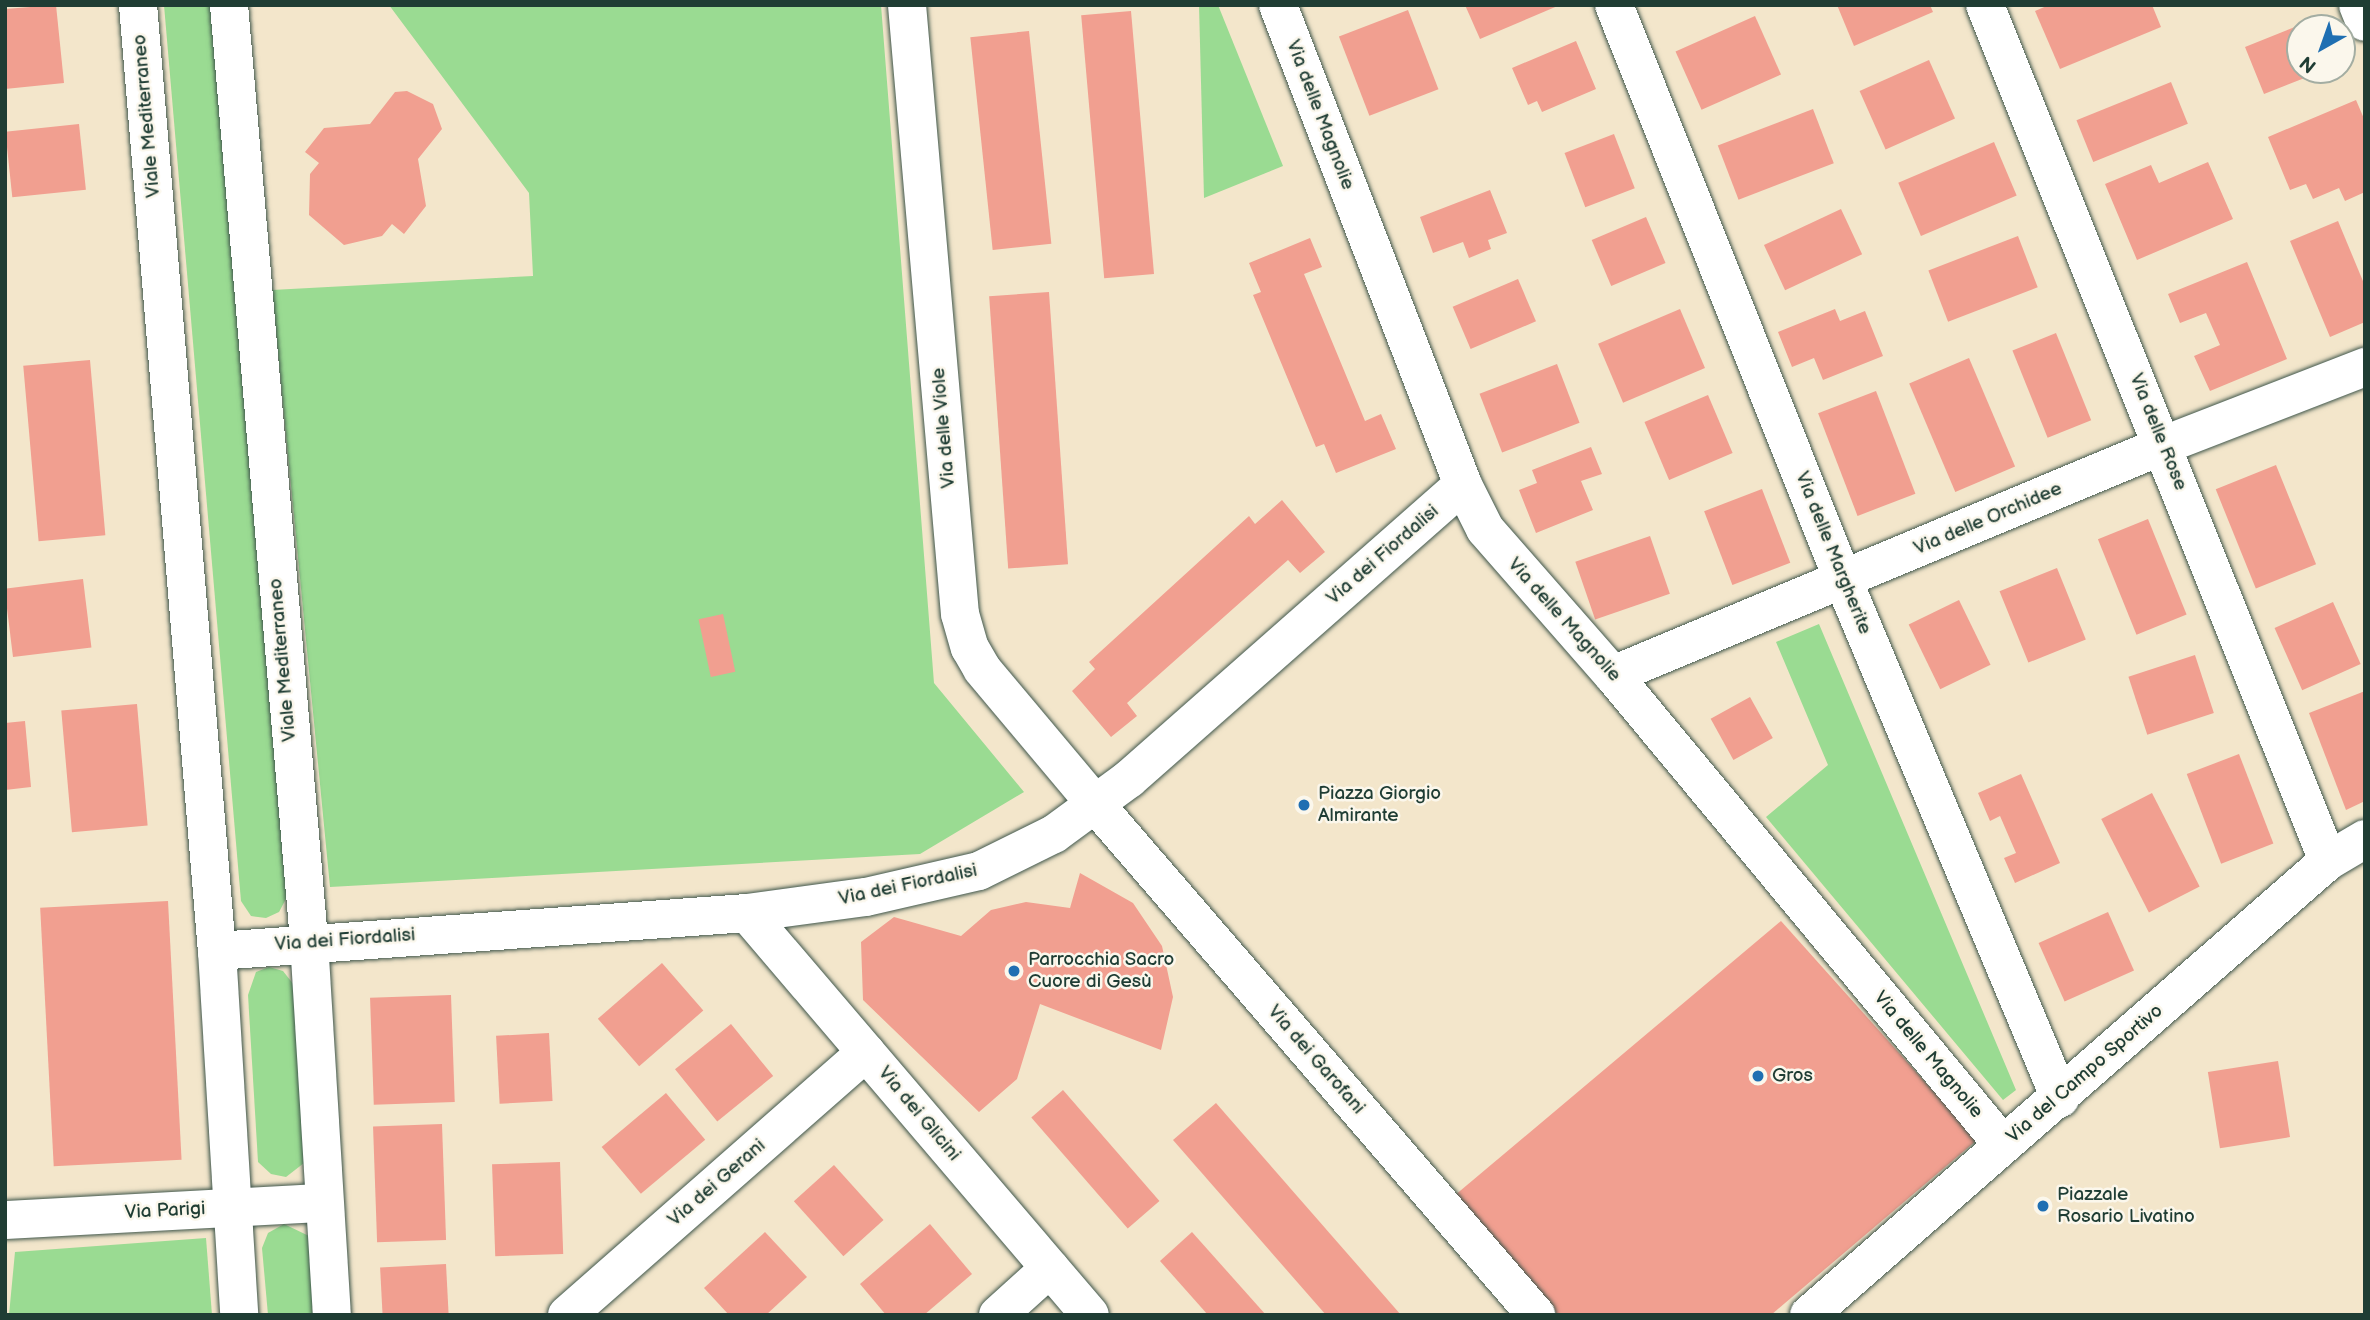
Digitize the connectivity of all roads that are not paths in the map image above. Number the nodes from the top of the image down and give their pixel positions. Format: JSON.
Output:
{"nodes":[{"id":1,"x":138,"y":5,"type":"edge"},
{"id":2,"x":229,"y":5,"type":"edge"},
{"id":3,"x":907,"y":5,"type":"edge"},
{"id":4,"x":1278,"y":5,"type":"edge"},
{"id":5,"x":1615,"y":5,"type":"edge"},
{"id":6,"x":1986,"y":5,"type":"edge"},
{"id":7,"x":2358,"y":5,"type":"edge"},
{"id":8,"x":2365,"y":22,"type":"edge"},
{"id":9,"x":2365,"y":367,"type":"edge"},
{"id":10,"x":2164,"y":445,"type":"junction"},
{"id":11,"x":1464,"y":485,"type":"junction"},
{"id":12,"x":1843,"y":580,"type":"junction"},
{"id":13,"x":1613,"y":675,"type":"junction"},
{"id":14,"x":1096,"y":805,"type":"junction"},
{"id":15,"x":2365,"y":839,"type":"edge"},
{"id":16,"x":2328,"y":861,"type":"junction"},
{"id":17,"x":747,"y":913,"type":"junction"},
{"id":18,"x":310,"y":942,"type":"junction"},
{"id":19,"x":218,"y":951,"type":"junction"},
{"id":20,"x":866,"y":1052,"type":"junction"},
{"id":21,"x":2060,"y":1098,"type":"junction"},
{"id":22,"x":2003,"y":1145,"type":"junction"},
{"id":23,"x":324,"y":1203,"type":"junction"},
{"id":24,"x":230,"y":1208,"type":"junction"},
{"id":25,"x":5,"y":1220,"type":"edge"},
{"id":26,"x":1050,"y":1268,"type":"junction"},
{"id":27,"x":239,"y":1315,"type":"edge"},
{"id":28,"x":332,"y":1315,"type":"edge"},
{"id":29,"x":567,"y":1315,"type":"edge"},
{"id":30,"x":998,"y":1315,"type":"edge"},
{"id":31,"x":1090,"y":1315,"type":"edge"},
{"id":32,"x":1535,"y":1315,"type":"edge"},
{"id":33,"x":1809,"y":1315,"type":"edge"}],
"edges":[{"from":1,"to":19,"type":"street","name":"Viale Mediterraneo"},
{"from":2,"to":18,"type":"street","name":"Viale Mediterraneo"},
{"from":3,"to":14,"type":"street","name":"Via delle Viole"},
{"from":4,"to":11,"type":"street","name":"Via delle Magnolie"},
{"from":5,"to":12,"type":"street","name":"Via delle Margherite"},
{"from":6,"to":10,"type":"street","name":"Via delle Rose"},
{"from":7,"to":8,"type":"street"},
{"from":9,"to":10,"type":"street","name":"Via delle Orchidee"},
{"from":10,"to":12,"type":"street","name":"Via delle Orchidee"},
{"from":10,"to":16,"type":"street","name":"Via delle Rose"},
{"from":11,"to":13,"type":"street","name":"Via delle Magnolie"},
{"from":11,"to":14,"type":"street","name":"Via dei Fiordalisi"},
{"from":12,"to":13,"type":"street","name":"Via delle Orchidee"},
{"from":12,"to":21,"type":"street","name":"Via delle Margherite"},
{"from":13,"to":22,"type":"street","name":"Via delle Magnolie"},
{"from":14,"to":17,"type":"street","name":"Via dei Fiordalisi"},
{"from":14,"to":32,"type":"street","name":"Via dei Garofani"},
{"from":15,"to":16,"type":"street","name":"Via del Campo Sportivo"},
{"from":16,"to":21,"type":"street","name":"Via del Campo Sportivo"},
{"from":17,"to":18,"type":"street","name":"Via dei Fiordalisi"},
{"from":17,"to":20,"type":"street","name":"Via dei Glicini"},
{"from":18,"to":19,"type":"street","name":"Via dei Fiordalisi"},
{"from":18,"to":23,"type":"street","name":"Viale Mediterraneo"},
{"from":19,"to":24,"type":"street","name":"Viale Mediterraneo"},
{"from":20,"to":26,"type":"street","name":"Via dei Glicini"},
{"from":20,"to":29,"type":"street","name":"Via dei Gerani"},
{"from":21,"to":22,"type":"street","name":"Via del Campo Sportivo"},
{"from":22,"to":33,"type":"street","name":"Via del Campo Sportivo"},
{"from":23,"to":24,"type":"street","name":"Via Parigi"},
{"from":23,"to":28,"type":"street","name":"Viale Mediterraneo"},
{"from":24,"to":25,"type":"street","name":"Via Parigi"},
{"from":24,"to":27,"type":"street","name":"Viale Mediterraneo"},
{"from":26,"to":30,"type":"street"},
{"from":26,"to":31,"type":"street","name":"Via dei Glicini"}]}
